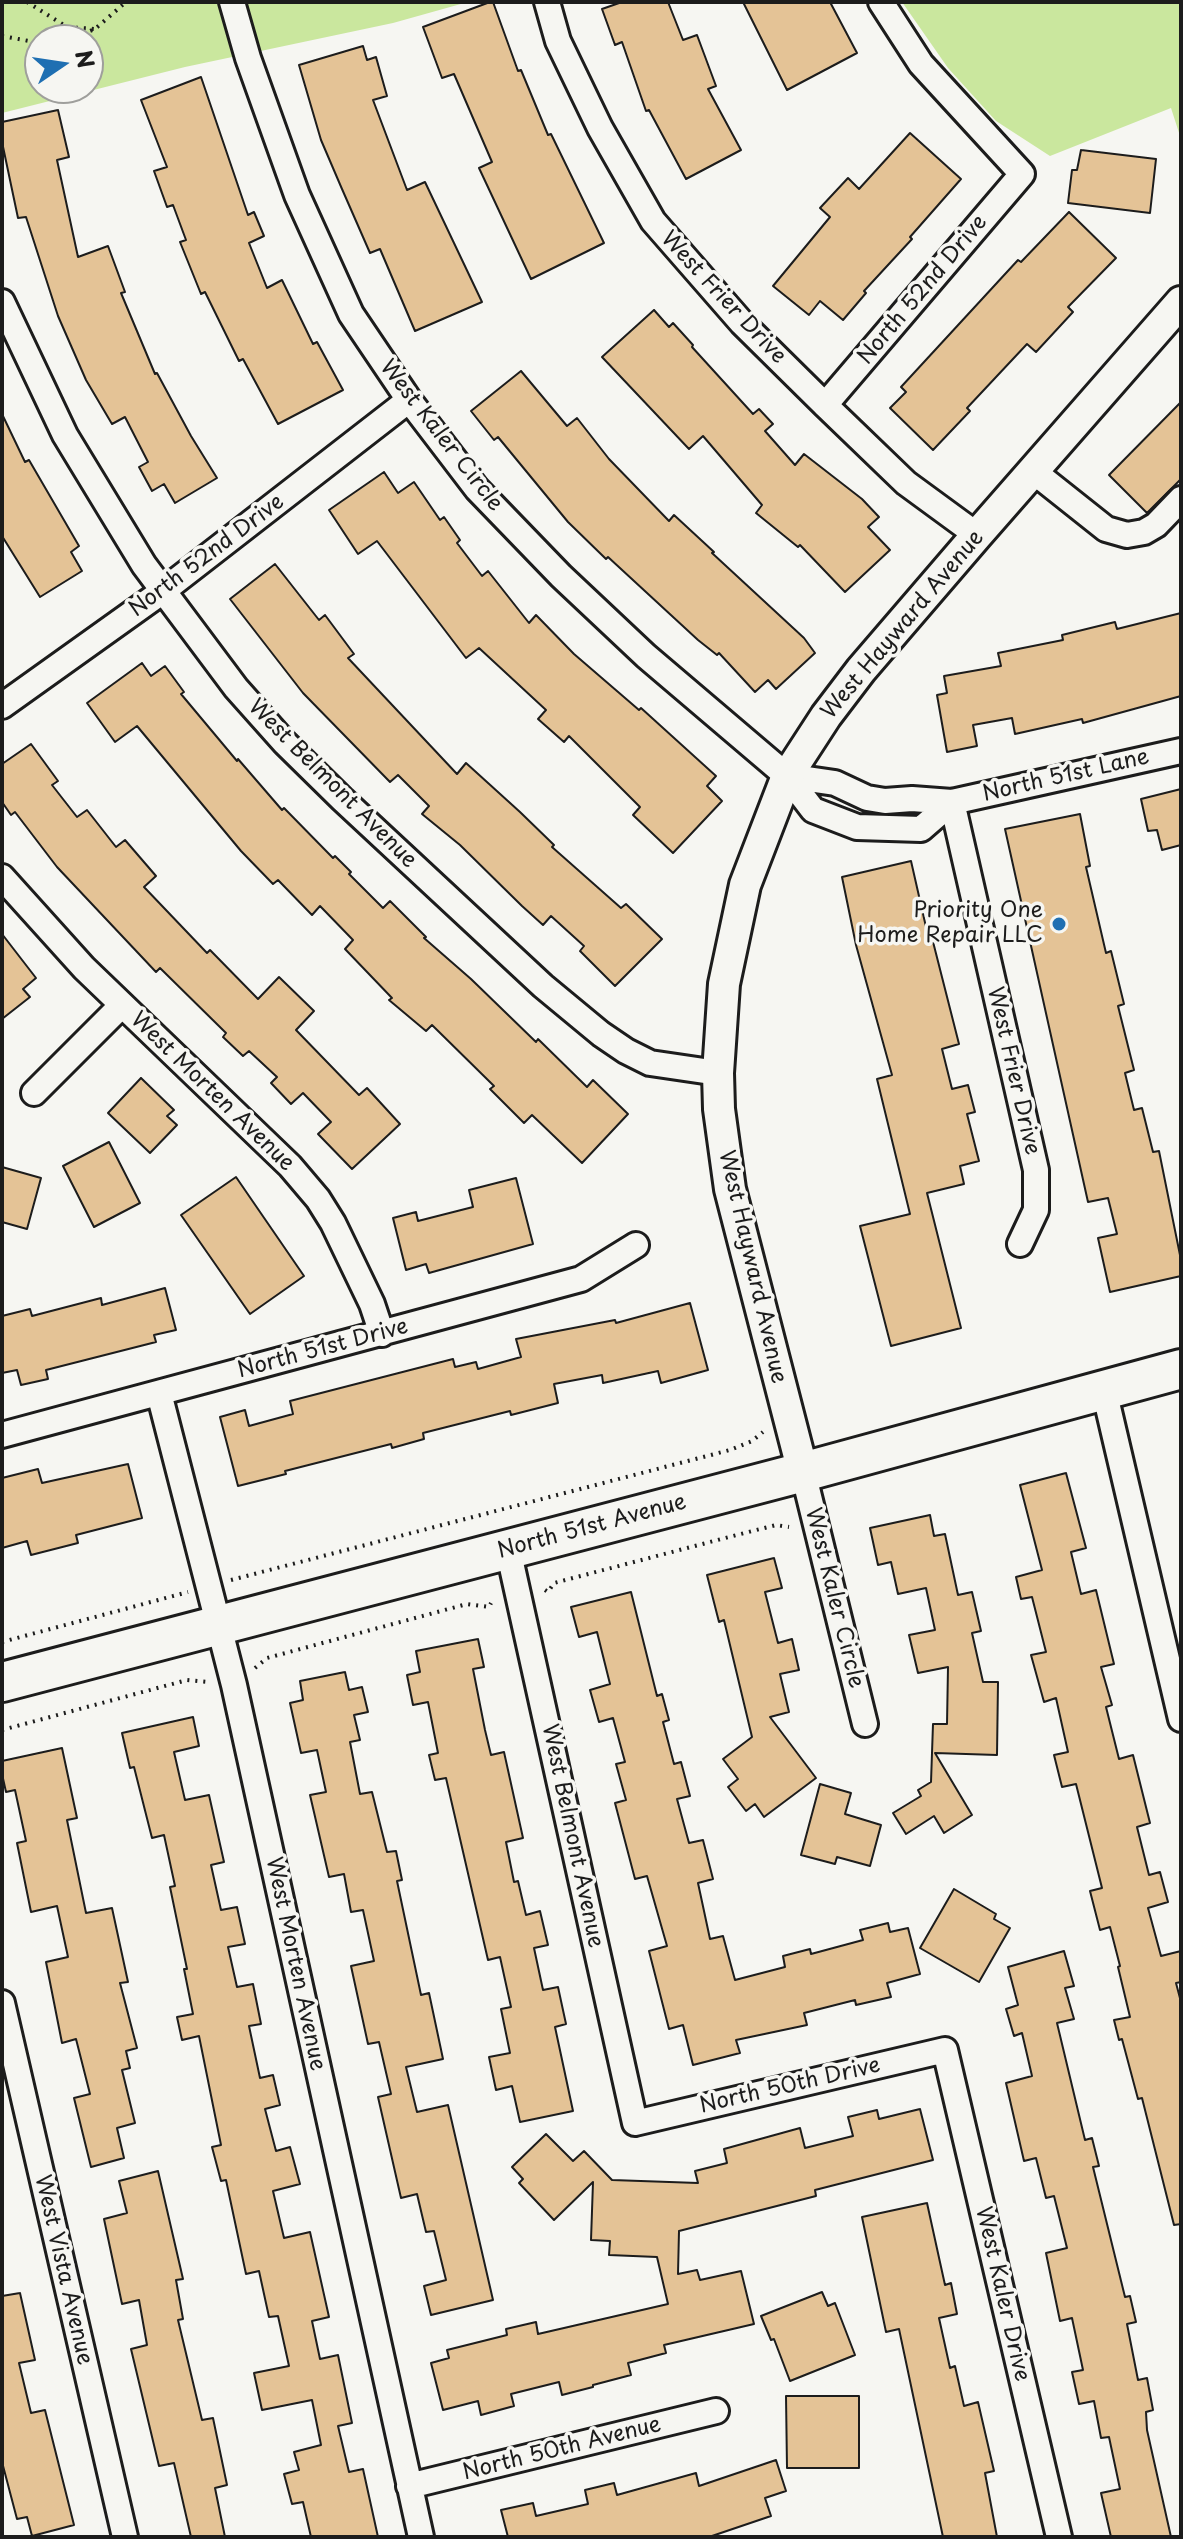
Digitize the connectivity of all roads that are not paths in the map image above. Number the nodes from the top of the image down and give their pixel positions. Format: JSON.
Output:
{"nodes":[{"id":1,"x":232,"y":2,"type":"edge"},
{"id":2,"x":547,"y":2,"type":"edge"},
{"id":3,"x":881,"y":2,"type":"edge"},
{"id":4,"x":2,"y":302,"type":"edge"},
{"id":5,"x":1181,"y":302,"type":"edge"},
{"id":6,"x":409,"y":400,"type":"junction"},
{"id":7,"x":825,"y":405,"type":"junction"},
{"id":8,"x":1033,"y":471,"type":"junction"},
{"id":9,"x":1181,"y":499,"type":"edge"},
{"id":10,"x":977,"y":535,"type":"junction"},
{"id":11,"x":163,"y":591,"type":"junction"},
{"id":12,"x":2,"y":706,"type":"edge"},
{"id":13,"x":1181,"y":751,"type":"edge"},
{"id":14,"x":787,"y":776,"type":"junction"},
{"id":15,"x":952,"y":802,"type":"junction"},
{"id":16,"x":2,"y":877,"type":"edge"},
{"id":17,"x":122,"y":1005,"type":"junction"},
{"id":18,"x":718,"y":1073,"type":"junction"},
{"id":19,"x":34,"y":1093,"type":"dead end"},
{"id":20,"x":1020,"y":1244,"type":"dead end"},
{"id":21,"x":636,"y":1245,"type":"dead end"},
{"id":22,"x":382,"y":1334,"type":"junction"},
{"id":23,"x":1181,"y":1369,"type":"edge"},
{"id":24,"x":1104,"y":1390,"type":"junction"},
{"id":25,"x":159,"y":1393,"type":"junction"},
{"id":26,"x":2,"y":1435,"type":"edge"},
{"id":27,"x":803,"y":1472,"type":"junction"},
{"id":28,"x":508,"y":1549,"type":"junction"},
{"id":29,"x":219,"y":1624,"type":"junction"},
{"id":30,"x":2,"y":1682,"type":"edge"},
{"id":31,"x":1181,"y":1719,"type":"edge"},
{"id":32,"x":865,"y":1724,"type":"dead end"},
{"id":33,"x":2,"y":2003,"type":"edge"},
{"id":34,"x":945,"y":2050,"type":"joint"},
{"id":35,"x":635,"y":2123,"type":"joint"},
{"id":36,"x":716,"y":2411,"type":"dead end"},
{"id":37,"x":409,"y":2486,"type":"junction"},
{"id":38,"x":125,"y":2537,"type":"edge"},
{"id":39,"x":421,"y":2537,"type":"edge"},
{"id":40,"x":1059,"y":2537,"type":"edge"}],
"edges":[{"from":1,"to":6,"type":"street","name":"West Kaler Circle"},
{"from":2,"to":7,"type":"street","name":"West Frier Drive"},
{"from":3,"to":7,"type":"street","name":"North 52nd Drive"},
{"from":4,"to":11,"type":"street","name":"West Belmont Avenue"},
{"from":5,"to":8,"type":"street","name":"West Hayward Avenue"},
{"from":6,"to":11,"type":"street","name":"North 52nd Drive"},
{"from":6,"to":14,"type":"street","name":"West Kaler Circle"},
{"from":7,"to":10,"type":"street","name":"West Frier Drive"},
{"from":8,"to":9,"type":"street"},
{"from":8,"to":10,"type":"street","name":"West Hayward Avenue"},
{"from":10,"to":14,"type":"street","name":"West Hayward Avenue"},
{"from":11,"to":12,"type":"street","name":"North 52nd Drive"},
{"from":11,"to":18,"type":"street","name":"West Belmont Avenue"},
{"from":13,"to":15,"type":"street","name":"North 51st Lane"},
{"from":14,"to":15,"type":"street","name":"North 51st Lane"},
{"from":14,"to":15,"type":"street","name":"North 51st Lane"},
{"from":14,"to":18,"type":"street","name":"West Hayward Avenue"},
{"from":15,"to":20,"type":"street","name":"West Frier Drive"},
{"from":16,"to":17,"type":"street","name":"West Morten Avenue"},
{"from":17,"to":19,"type":"street"},
{"from":17,"to":22,"type":"street","name":"West Morten Avenue"},
{"from":18,"to":27,"type":"street","name":"West Hayward Avenue"},
{"from":21,"to":22,"type":"street","name":"North 51st Drive"},
{"from":22,"to":25,"type":"street","name":"North 51st Drive"},
{"from":23,"to":24,"type":"main road","name":"North 51st Avenue"},
{"from":24,"to":27,"type":"main road","name":"North 51st Avenue"},
{"from":24,"to":31,"type":"street"},
{"from":25,"to":26,"type":"street","name":"North 51st Drive"},
{"from":25,"to":29,"type":"street","name":"West Morten Avenue"},
{"from":27,"to":28,"type":"main road","name":"North 51st Avenue"},
{"from":27,"to":32,"type":"street","name":"West Kaler Circle"},
{"from":28,"to":29,"type":"main road","name":"North 51st Avenue"},
{"from":28,"to":35,"type":"street","name":"West Belmont Avenue"},
{"from":29,"to":30,"type":"main road","name":"North 51st Avenue"},
{"from":29,"to":37,"type":"street","name":"West Morten Avenue"},
{"from":33,"to":38,"type":"street","name":"West Vista Avenue"},
{"from":34,"to":35,"type":"street","name":"North 50th Drive"},
{"from":34,"to":40,"type":"street","name":"West Kaler Drive"},
{"from":36,"to":37,"type":"street","name":"North 50th Avenue"},
{"from":37,"to":39,"type":"street","name":"West Morten Avenue"}]}
